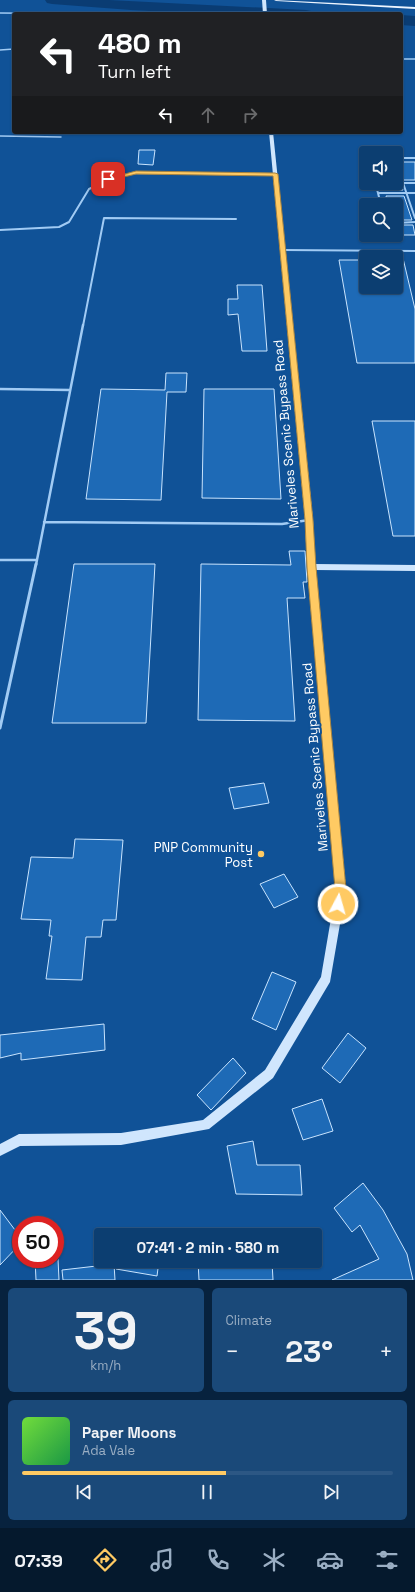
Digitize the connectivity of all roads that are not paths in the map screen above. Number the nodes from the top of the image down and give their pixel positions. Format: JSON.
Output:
{"nodes":[{"id":1,"x":276,"y":0,"type":"edge"},
{"id":2,"x":341,"y":0,"type":"edge"},
{"id":3,"x":264,"y":2,"type":"edge"},
{"id":4,"x":415,"y":4,"type":"edge"},
{"id":5,"x":415,"y":8,"type":"edge"},
{"id":6,"x":0,"y":12,"type":"edge"},
{"id":7,"x":12,"y":12,"type":"edge"},
{"id":8,"x":265,"y":12,"type":"edge"},
{"id":9,"x":0,"y":50,"type":"edge"},
{"id":10,"x":12,"y":50,"type":"edge"},
{"id":11,"x":403,"y":59,"type":"edge"},
{"id":12,"x":415,"y":59,"type":"edge"},
{"id":13,"x":271,"y":134,"type":"edge"},
{"id":14,"x":0,"y":136,"type":"edge"},
{"id":15,"x":61,"y":138,"type":"dead end"},
{"id":16,"x":403,"y":158,"type":"edge"},
{"id":17,"x":415,"y":158,"type":"edge"},
{"id":18,"x":275,"y":174,"type":"junction"},
{"id":19,"x":403,"y":183,"type":"joint"},
{"id":20,"x":415,"y":183,"type":"edge"},
{"id":21,"x":377,"y":190,"type":"edge"},
{"id":22,"x":378,"y":193,"type":"junction"},
{"id":23,"x":407,"y":193,"type":"junction"},
{"id":24,"x":415,"y":193,"type":"edge"},
{"id":25,"x":379,"y":198,"type":"edge"},
{"id":26,"x":415,"y":218,"type":"edge"},
{"id":27,"x":236,"y":219,"type":"dead end"},
{"id":28,"x":415,"y":222,"type":"edge"},
{"id":29,"x":403,"y":223,"type":"edge"},
{"id":30,"x":0,"y":230,"type":"edge"},
{"id":31,"x":283,"y":250,"type":"junction"},
{"id":32,"x":415,"y":251,"type":"edge"},
{"id":33,"x":0,"y":389,"type":"edge"},
{"id":34,"x":70,"y":390,"type":"junction"},
{"id":35,"x":309,"y":520,"type":"junction"},
{"id":36,"x":44,"y":522,"type":"junction"},
{"id":37,"x":0,"y":560,"type":"edge"},
{"id":38,"x":37,"y":560,"type":"junction"},
{"id":39,"x":311,"y":567,"type":"junction"},
{"id":40,"x":415,"y":568,"type":"edge"},
{"id":41,"x":0,"y":728,"type":"edge"},
{"id":42,"x":0,"y":1150,"type":"edge"}],
"edges":[{"from":1,"to":5,"type":"main road"},
{"from":2,"to":4,"type":"main road"},
{"from":3,"to":8,"type":"main road"},
{"from":6,"to":7,"type":"lane"},
{"from":9,"to":10,"type":"lane"},
{"from":11,"to":12,"type":"lane"},
{"from":13,"to":18,"type":"main road","name":"Mariveles Scenic Bypass Road"},
{"from":14,"to":15,"type":"lane"},
{"from":16,"to":17,"type":"lane"},
{"from":18,"to":30,"type":"lane"},
{"from":18,"to":31,"type":"main road","name":"Mariveles Scenic Bypass Road"},
{"from":19,"to":20,"type":"lane"},
{"from":19,"to":23,"type":"lane"},
{"from":21,"to":22,"type":"lane"},
{"from":22,"to":23,"type":"lane"},
{"from":22,"to":25,"type":"lane"},
{"from":23,"to":24,"type":"lane"},
{"from":23,"to":26,"type":"lane"},
{"from":27,"to":34,"type":"lane"},
{"from":28,"to":29,"type":"lane"},
{"from":31,"to":32,"type":"lane"},
{"from":31,"to":35,"type":"main road","name":"Mariveles Scenic Bypass Road"},
{"from":33,"to":34,"type":"lane"},
{"from":34,"to":36,"type":"lane"},
{"from":35,"to":36,"type":"lane"},
{"from":35,"to":39,"type":"main road","name":"Mariveles Scenic Bypass Road"},
{"from":36,"to":38,"type":"lane"},
{"from":37,"to":38,"type":"lane"},
{"from":38,"to":41,"type":"lane"},
{"from":39,"to":40,"type":"main road"},
{"from":39,"to":42,"type":"main road","name":"Mariveles Scenic Bypass Road"}]}
